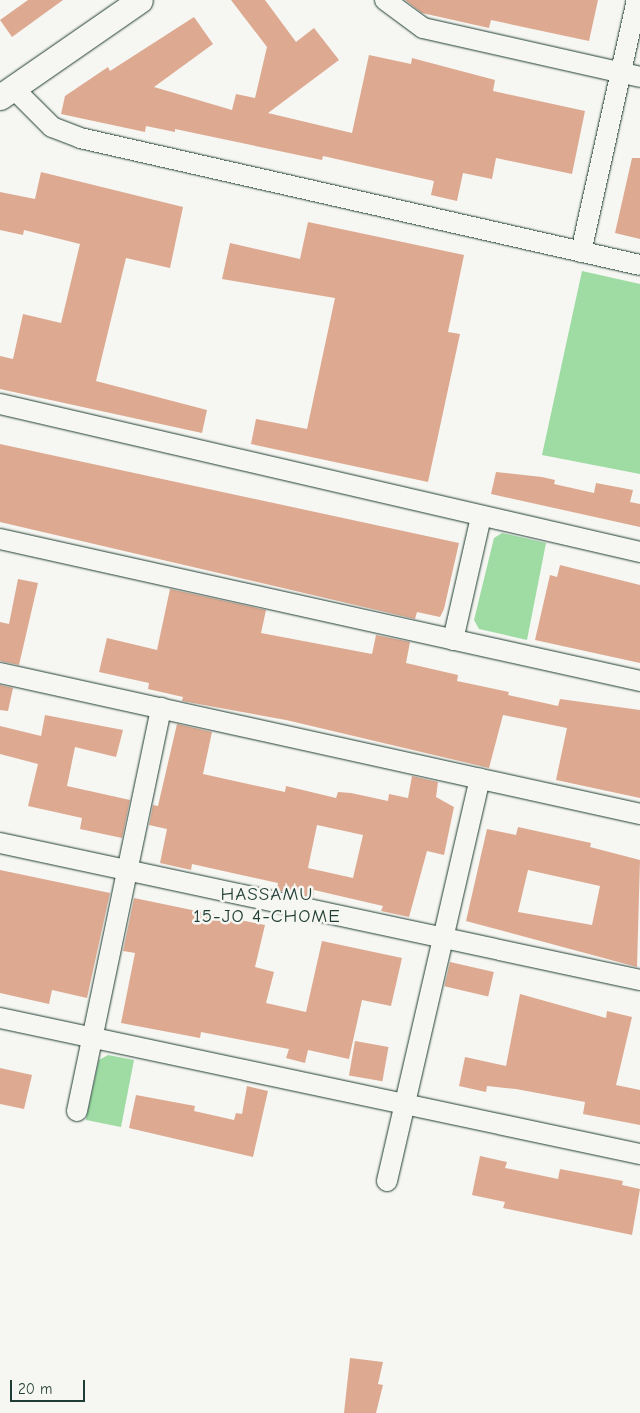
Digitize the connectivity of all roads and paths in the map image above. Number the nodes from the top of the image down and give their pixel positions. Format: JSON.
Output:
{"nodes":[{"id":1,"x":140,"y":0,"type":"edge"},
{"id":2,"x":385,"y":0,"type":"edge"},
{"id":3,"x":637,"y":0,"type":"edge"},
{"id":4,"x":630,"y":75,"type":"edge"},
{"id":5,"x":7,"y":92,"type":"edge"},
{"id":6,"x":581,"y":252,"type":"junction"},
{"id":7,"x":640,"y":265,"type":"edge"},
{"id":8,"x":0,"y":404,"type":"edge"},
{"id":9,"x":481,"y":517,"type":"junction"},
{"id":10,"x":0,"y":539,"type":"edge"},
{"id":11,"x":640,"y":552,"type":"edge"},
{"id":12,"x":453,"y":640,"type":"junction"},
{"id":13,"x":0,"y":673,"type":"edge"},
{"id":14,"x":640,"y":681,"type":"edge"},
{"id":15,"x":161,"y":708,"type":"junction"},
{"id":16,"x":480,"y":779,"type":"junction"},
{"id":17,"x":640,"y":814,"type":"edge"},
{"id":18,"x":0,"y":843,"type":"edge"},
{"id":19,"x":127,"y":872,"type":"junction"},
{"id":20,"x":443,"y":939,"type":"junction"},
{"id":21,"x":640,"y":980,"type":"edge"},
{"id":22,"x":0,"y":1018,"type":"edge"},
{"id":23,"x":92,"y":1038,"type":"junction"},
{"id":24,"x":405,"y":1104,"type":"junction"},
{"id":25,"x":77,"y":1111,"type":"dead end"},
{"id":26,"x":640,"y":1154,"type":"edge"},
{"id":27,"x":387,"y":1181,"type":"dead end"}],
"edges":[{"from":1,"to":5,"type":"street"},
{"from":2,"to":4,"type":"street"},
{"from":3,"to":4,"type":"street"},
{"from":4,"to":6,"type":"street"},
{"from":5,"to":6,"type":"street"},
{"from":6,"to":7,"type":"street"},
{"from":8,"to":9,"type":"street"},
{"from":9,"to":11,"type":"street"},
{"from":9,"to":12,"type":"street"},
{"from":10,"to":12,"type":"street"},
{"from":12,"to":14,"type":"street"},
{"from":13,"to":15,"type":"street"},
{"from":15,"to":16,"type":"street"},
{"from":15,"to":19,"type":"street"},
{"from":16,"to":17,"type":"street"},
{"from":16,"to":20,"type":"street"},
{"from":18,"to":19,"type":"street"},
{"from":19,"to":20,"type":"street"},
{"from":19,"to":23,"type":"street"},
{"from":20,"to":21,"type":"street"},
{"from":20,"to":24,"type":"street"},
{"from":22,"to":23,"type":"street"},
{"from":23,"to":24,"type":"street"},
{"from":23,"to":25,"type":"street"},
{"from":24,"to":26,"type":"street"},
{"from":24,"to":27,"type":"street"}]}
